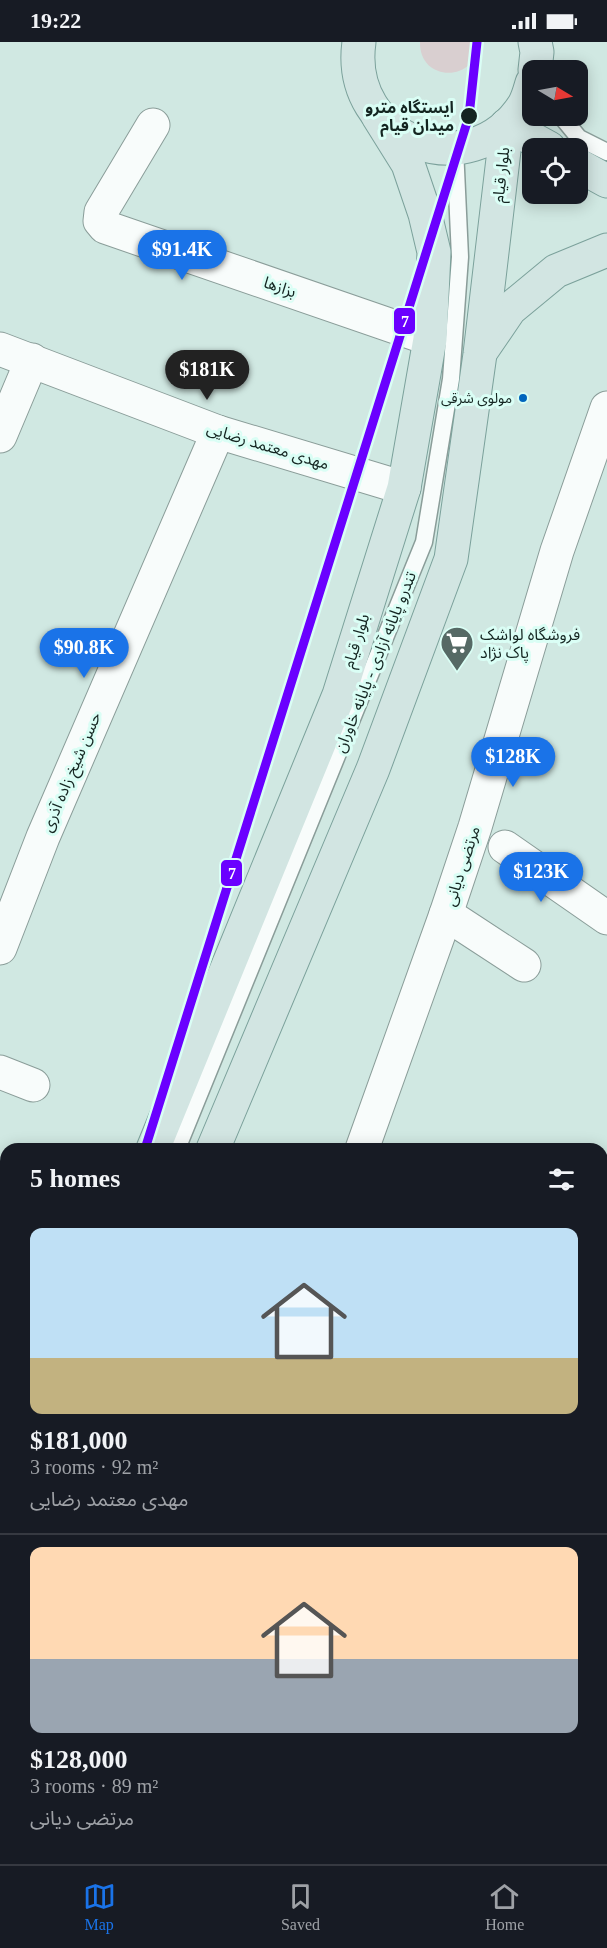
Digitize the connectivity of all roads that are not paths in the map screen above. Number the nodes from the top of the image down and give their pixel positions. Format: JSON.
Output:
{"nodes":[{"id":1,"x":359,"y":42,"type":"edge"},
{"id":2,"x":535,"y":42,"type":"edge"},
{"id":3,"x":536,"y":60,"type":"edge"},
{"id":4,"x":522,"y":106,"type":"edge"},
{"id":5,"x":378,"y":116,"type":"junction"},
{"id":6,"x":153,"y":125,"type":"dead end"},
{"id":7,"x":507,"y":125,"type":"junction"},
{"id":8,"x":569,"y":126,"type":"edge"},
{"id":9,"x":531,"y":138,"type":"edge"},
{"id":10,"x":455,"y":148,"type":"junction"},
{"id":11,"x":607,"y":152,"type":"edge"},
{"id":12,"x":588,"y":171,"type":"edge"},
{"id":13,"x":607,"y":181,"type":"edge"},
{"id":14,"x":607,"y":250,"type":"edge"},
{"id":15,"x":429,"y":339,"type":"junction"},
{"id":16,"x":0,"y":349,"type":"edge"},
{"id":17,"x":480,"y":354,"type":"junction"},
{"id":18,"x":32,"y":360,"type":"junction"},
{"id":19,"x":607,"y":408,"type":"edge"},
{"id":20,"x":218,"y":432,"type":"junction"},
{"id":21,"x":0,"y":436,"type":"edge"},
{"id":22,"x":404,"y":488,"type":"junction"},
{"id":23,"x":505,"y":847,"type":"dead end"},
{"id":24,"x":603,"y":906,"type":"edge"},
{"id":25,"x":446,"y":914,"type":"junction"},
{"id":26,"x":0,"y":948,"type":"edge"},
{"id":27,"x":524,"y":965,"type":"dead end"},
{"id":28,"x":0,"y":1072,"type":"edge"},
{"id":29,"x":33,"y":1086,"type":"dead end"},
{"id":30,"x":155,"y":1143,"type":"edge"},
{"id":31,"x":179,"y":1143,"type":"edge"},
{"id":32,"x":216,"y":1143,"type":"edge"},
{"id":33,"x":364,"y":1143,"type":"edge"}],
"edges":[{"from":1,"to":5,"type":"main road","name":"بلوار قیام"},
{"from":2,"to":3,"type":"main road"},
{"from":4,"to":7,"type":"main road"},
{"from":5,"to":10,"type":"main road"},
{"from":5,"to":15,"type":"main road","name":"بلوار قیام"},
{"from":6,"to":15,"type":"street","name":"بزازها"},
{"from":7,"to":9,"type":"main road"},
{"from":7,"to":10,"type":"main road"},
{"from":7,"to":17,"type":"main road","name":"بلوار قیام"},
{"from":8,"to":11,"type":"lane"},
{"from":10,"to":31,"type":"lane","name":"تندرو پایانه آزادی - پایانه خاوران"},
{"from":12,"to":13,"type":"main road"},
{"from":14,"to":17,"type":"main road"},
{"from":15,"to":17,"type":"main road"},
{"from":15,"to":22,"type":"main road","name":"بلوار قیام"},
{"from":16,"to":18,"type":"street","name":"مهدی معتمد رضایی"},
{"from":17,"to":32,"type":"main road","name":"بلوار قیام"},
{"from":18,"to":20,"type":"street","name":"مهدی معتمد رضایی"},
{"from":18,"to":21,"type":"street"},
{"from":19,"to":25,"type":"street","name":"مرتضی دیانی"},
{"from":20,"to":22,"type":"street","name":"مهدی معتمد رضایی"},
{"from":20,"to":26,"type":"street","name":"حسن شیخ زاده آذری"},
{"from":22,"to":30,"type":"main road","name":"بلوار قیام"},
{"from":23,"to":24,"type":"street"},
{"from":25,"to":27,"type":"street"},
{"from":25,"to":33,"type":"street","name":"مرتضی دیانی"},
{"from":28,"to":29,"type":"street"}]}
